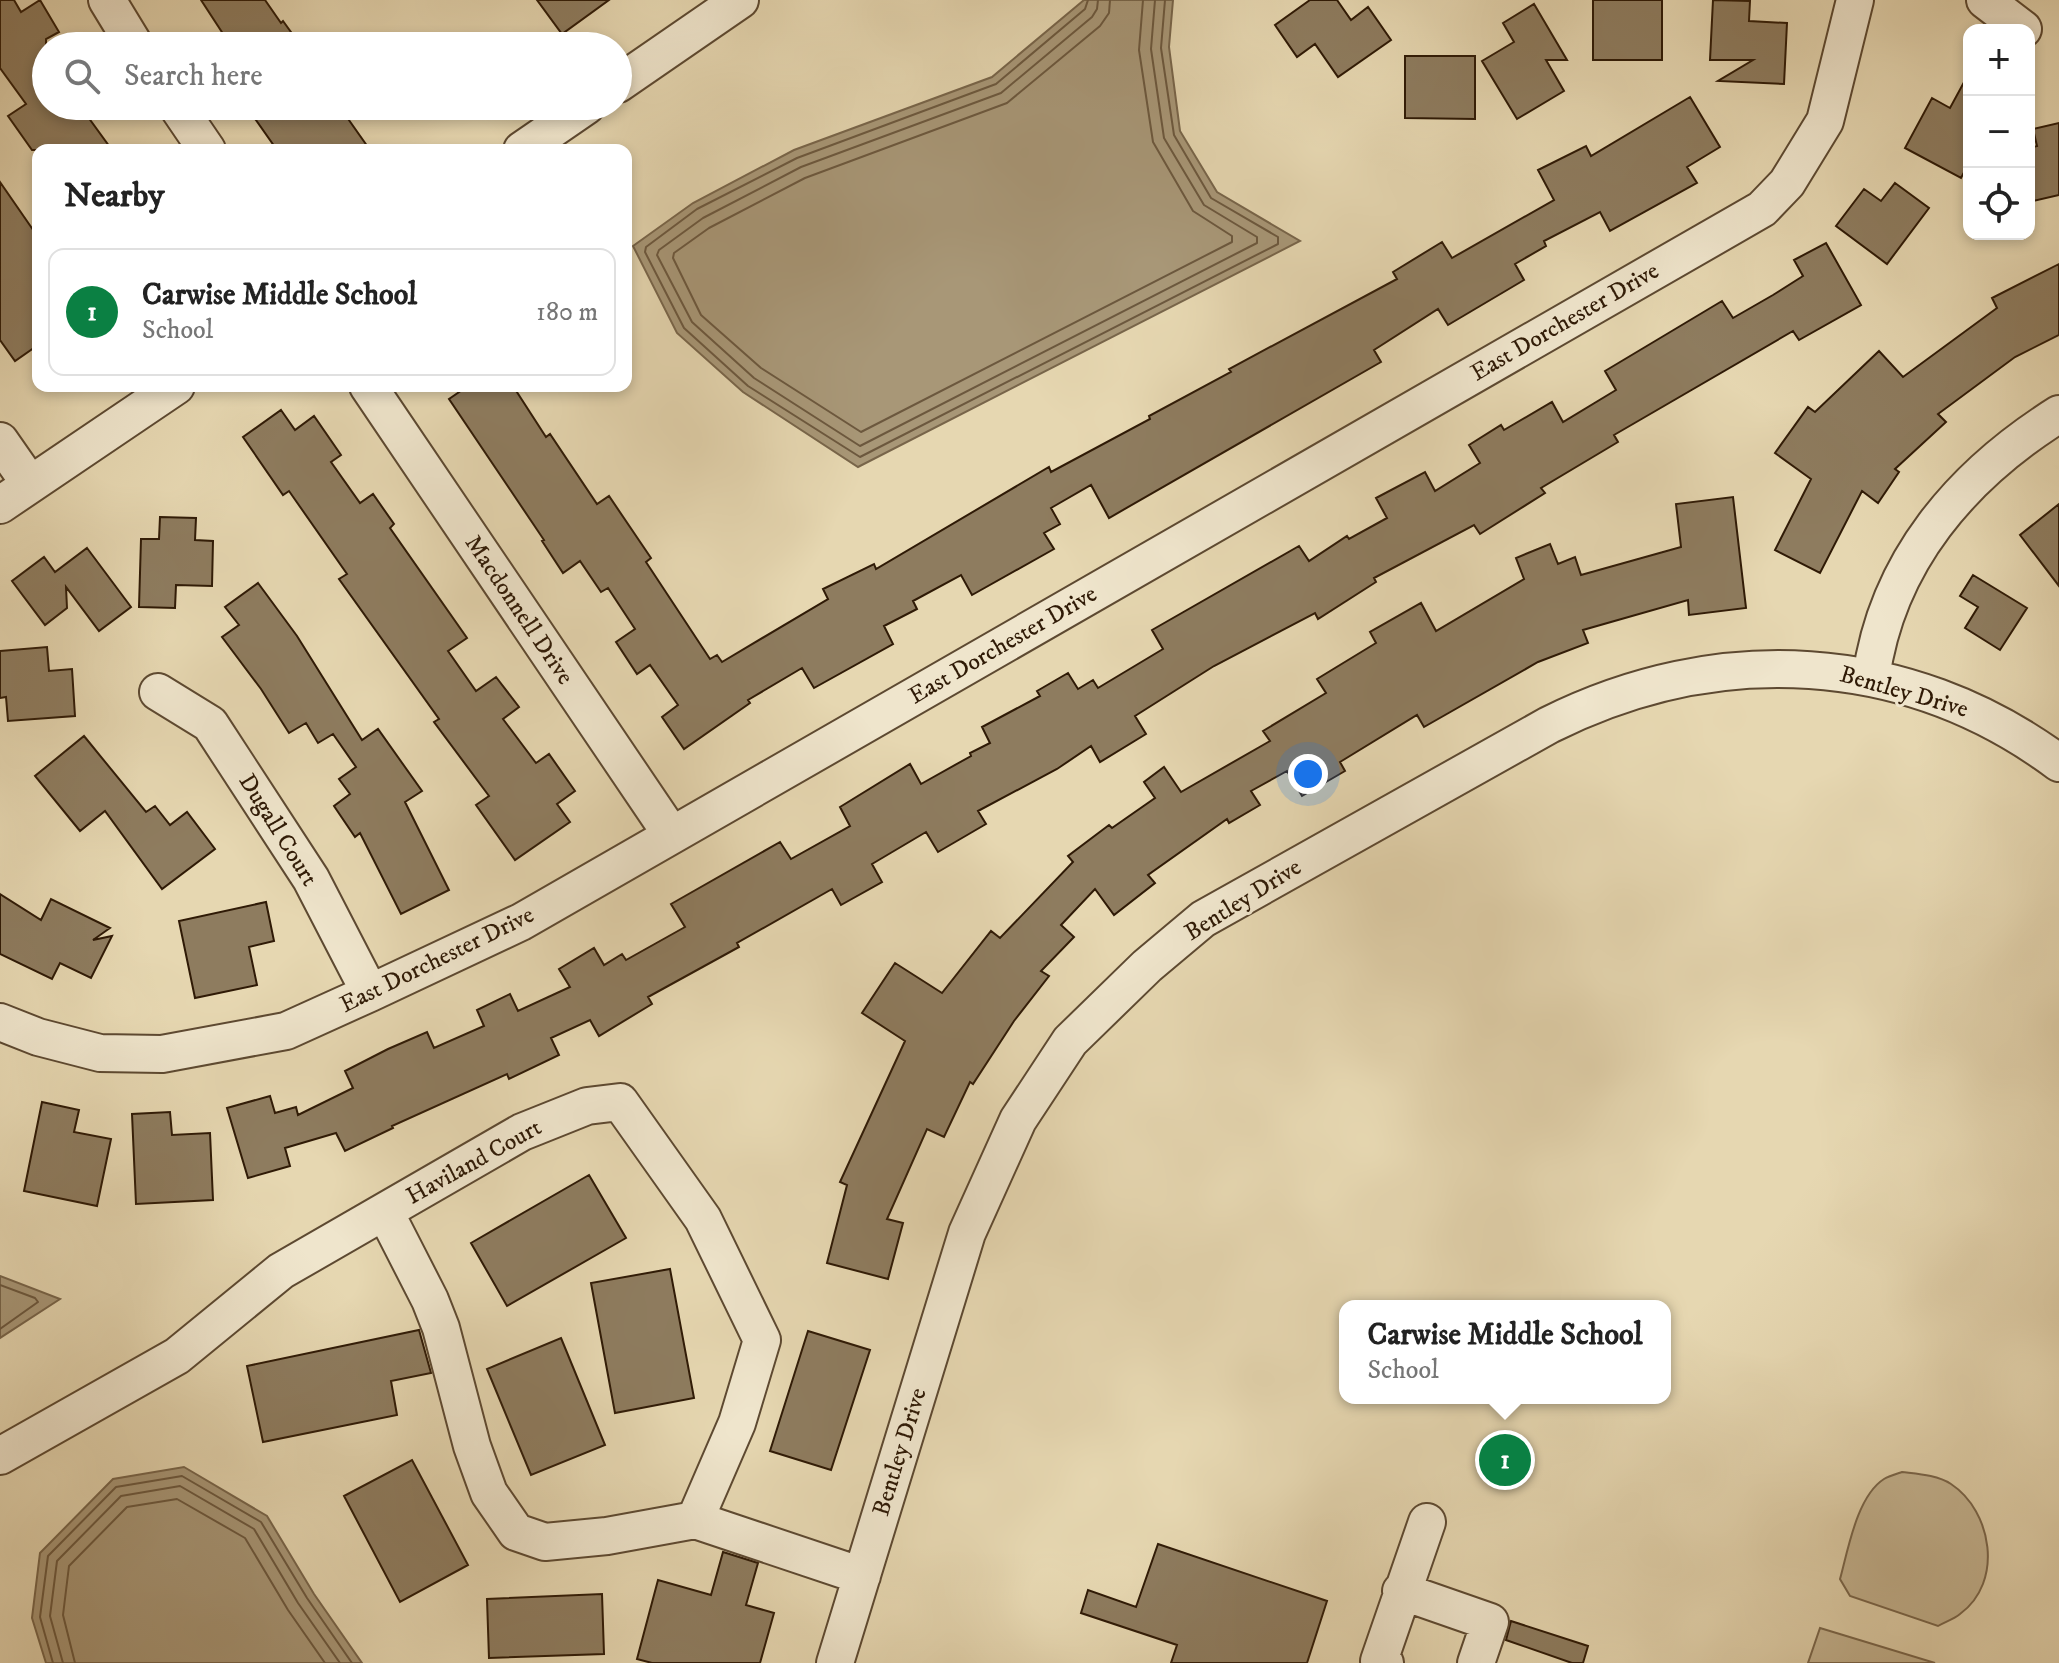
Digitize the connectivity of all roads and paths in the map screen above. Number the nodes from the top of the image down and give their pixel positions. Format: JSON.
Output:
{"nodes":[{"id":1,"x":107,"y":0,"type":"edge"},
{"id":2,"x":1855,"y":0,"type":"edge"},
{"id":3,"x":1985,"y":0,"type":"edge"},
{"id":4,"x":720,"y":6,"type":"edge"},
{"id":5,"x":2016,"y":24,"type":"edge"},
{"id":6,"x":126,"y":32,"type":"edge"},
{"id":7,"x":632,"y":73,"type":"edge"},
{"id":8,"x":187,"y":120,"type":"edge"},
{"id":9,"x":566,"y":120,"type":"edge"},
{"id":10,"x":203,"y":144,"type":"edge"},
{"id":11,"x":531,"y":144,"type":"edge"},
{"id":12,"x":167,"y":392,"type":"edge"},
{"id":13,"x":372,"y":392,"type":"edge"},
{"id":14,"x":2059,"y":414,"type":"edge"},
{"id":15,"x":0,"y":441,"type":"edge"},
{"id":16,"x":30,"y":484,"type":"junction"},
{"id":17,"x":0,"y":505,"type":"edge"},
{"id":18,"x":1871,"y":678,"type":"junction"},
{"id":19,"x":158,"y":692,"type":"dead end"},
{"id":20,"x":2059,"y":763,"type":"edge"},
{"id":21,"x":671,"y":834,"type":"junction"},
{"id":22,"x":370,"y":993,"type":"junction"},
{"id":23,"x":0,"y":1022,"type":"edge"},
{"id":24,"x":385,"y":1212,"type":"junction"},
{"id":25,"x":0,"y":1456,"type":"edge"},
{"id":26,"x":695,"y":1520,"type":"junction"},
{"id":27,"x":1427,"y":1522,"type":"dead end"},
{"id":28,"x":862,"y":1576,"type":"junction"},
{"id":29,"x":1401,"y":1591,"type":"junction"},
{"id":30,"x":835,"y":1663,"type":"edge"},
{"id":31,"x":1385,"y":1663,"type":"edge"},
{"id":32,"x":1476,"y":1663,"type":"edge"}],
"edges":[{"from":1,"to":6,"type":"street"},
{"from":2,"to":21,"type":"street","name":"East Dorchester Drive"},
{"from":3,"to":5,"type":"street"},
{"from":4,"to":7,"type":"street"},
{"from":8,"to":10,"type":"street"},
{"from":9,"to":11,"type":"street"},
{"from":12,"to":16,"type":"street"},
{"from":13,"to":21,"type":"street","name":"Macdonnell Drive"},
{"from":14,"to":18,"type":"street"},
{"from":15,"to":16,"type":"street"},
{"from":16,"to":17,"type":"street"},
{"from":18,"to":20,"type":"street","name":"Bentley Drive"},
{"from":18,"to":28,"type":"street","name":"Bentley Drive"},
{"from":19,"to":22,"type":"street","name":"Dugall Court"},
{"from":21,"to":22,"type":"street","name":"East Dorchester Drive"},
{"from":22,"to":23,"type":"street","name":"East Dorchester Drive"},
{"from":24,"to":25,"type":"street","name":"Haviland Court"},
{"from":24,"to":26,"type":"street","name":"Haviland Court"},
{"from":24,"to":26,"type":"street","name":"Haviland Court"},
{"from":26,"to":28,"type":"street","name":"Haviland Court"},
{"from":27,"to":29,"type":"street"},
{"from":28,"to":30,"type":"street","name":"Bentley Drive"},
{"from":29,"to":31,"type":"street"},
{"from":29,"to":32,"type":"street"}]}
